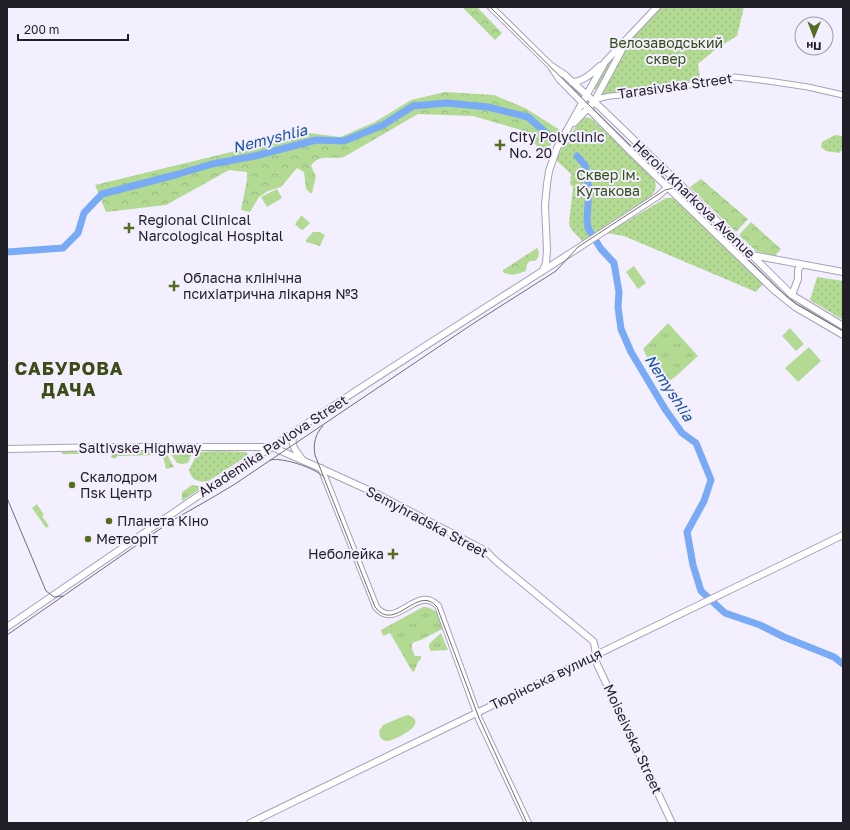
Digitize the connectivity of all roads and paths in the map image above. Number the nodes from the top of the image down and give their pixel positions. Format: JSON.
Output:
{"nodes":[{"id":1,"x":491,"y":7,"type":"edge"},
{"id":2,"x":657,"y":7,"type":"edge"},
{"id":3,"x":629,"y":36,"type":"junction"},
{"id":4,"x":605,"y":62,"type":"junction"},
{"id":5,"x":550,"y":65,"type":"junction"},
{"id":6,"x":572,"y":82,"type":"junction"},
{"id":7,"x":586,"y":95,"type":"junction"},
{"id":8,"x":843,"y":95,"type":"edge"},
{"id":9,"x":594,"y":102,"type":"junction"},
{"id":10,"x":585,"y":106,"type":"junction"},
{"id":11,"x":567,"y":130,"type":"junction"},
{"id":12,"x":668,"y":187,"type":"junction"},
{"id":13,"x":689,"y":193,"type":"junction"},
{"id":14,"x":733,"y":250,"type":"junction"},
{"id":15,"x":752,"y":255,"type":"junction"},
{"id":16,"x":801,"y":265,"type":"junction"},
{"id":17,"x":543,"y":270,"type":"junction"},
{"id":18,"x":843,"y":272,"type":"edge"},
{"id":19,"x":792,"y":295,"type":"junction"},
{"id":20,"x":781,"y":296,"type":"junction"},
{"id":21,"x":843,"y":326,"type":"edge"},
{"id":22,"x":843,"y":335,"type":"edge"},
{"id":23,"x":295,"y":432,"type":"junction"},
{"id":24,"x":272,"y":447,"type":"junction"},
{"id":25,"x":244,"y":448,"type":"junction"},
{"id":26,"x":7,"y":449,"type":"edge"},
{"id":27,"x":304,"y":460,"type":"junction"},
{"id":28,"x":249,"y":461,"type":"junction"},
{"id":29,"x":321,"y":468,"type":"junction"},
{"id":30,"x":843,"y":535,"type":"edge"},
{"id":31,"x":7,"y":627,"type":"edge"},
{"id":32,"x":596,"y":655,"type":"junction"},
{"id":33,"x":477,"y":712,"type":"junction"},
{"id":34,"x":250,"y":823,"type":"edge"},
{"id":35,"x":528,"y":823,"type":"edge"},
{"id":36,"x":672,"y":823,"type":"edge"}],
"edges":[{"from":1,"to":5,"type":"main road","name":"Heroiv Kharkova Avenue"},
{"from":2,"to":3,"type":"main road"},
{"from":3,"to":4,"type":"main road"},
{"from":3,"to":9,"type":"main road"},
{"from":4,"to":6,"type":"main road"},
{"from":4,"to":7,"type":"main road"},
{"from":5,"to":6,"type":"main road","name":"Heroiv Kharkova Avenue"},
{"from":5,"to":10,"type":"main road","name":"Heroiv Kharkova Avenue"},
{"from":6,"to":7,"type":"main road","name":"Heroiv Kharkova Avenue"},
{"from":7,"to":9,"type":"main road","name":"Heroiv Kharkova Avenue"},
{"from":7,"to":10,"type":"main road"},
{"from":8,"to":9,"type":"street"},
{"from":9,"to":10,"type":"main road"},
{"from":9,"to":13,"type":"main road","name":"Heroiv Kharkova Avenue"},
{"from":10,"to":11,"type":"main road"},
{"from":10,"to":11,"type":"main road"},
{"from":10,"to":12,"type":"main road","name":"Heroiv Kharkova Avenue"},
{"from":11,"to":17,"type":"main road"},
{"from":12,"to":13,"type":"main road"},
{"from":12,"to":14,"type":"main road","name":"Heroiv Kharkova Avenue"},
{"from":12,"to":17,"type":"main road","name":"Akademika Pavlova Street"},
{"from":13,"to":15,"type":"main road","name":"Heroiv Kharkova Avenue"},
{"from":14,"to":15,"type":"main road"},
{"from":14,"to":20,"type":"main road","name":"Heroiv Kharkova Avenue"},
{"from":15,"to":16,"type":"main road"},
{"from":15,"to":19,"type":"main road","name":"Heroiv Kharkova Avenue"},
{"from":16,"to":18,"type":"main road"},
{"from":16,"to":19,"type":"main road"},
{"from":17,"to":23,"type":"main road","name":"Akademika Pavlova Street"},
{"from":19,"to":20,"type":"main road"},
{"from":19,"to":21,"type":"main road","name":"Heroiv Kharkova Avenue"},
{"from":20,"to":22,"type":"main road","name":"Heroiv Kharkova Avenue"},
{"from":23,"to":24,"type":"main road","name":"Akademika Pavlova Street"},
{"from":23,"to":27,"type":"main road"},
{"from":24,"to":25,"type":"main road","name":"Saltivske Highway"},
{"from":24,"to":27,"type":"main road","name":"Semyhradska Street"},
{"from":24,"to":28,"type":"main road","name":"Akademika Pavlova Street"},
{"from":25,"to":26,"type":"main road","name":"Saltivske Highway"},
{"from":25,"to":28,"type":"main road"},
{"from":27,"to":29,"type":"main road","name":"Semyhradska Street"},
{"from":28,"to":31,"type":"main road","name":"Akademika Pavlova Street"},
{"from":29,"to":32,"type":"main road","name":"Semyhradska Street"},
{"from":29,"to":33,"type":"main road"},
{"from":30,"to":32,"type":"main road","name":"Тюрінська вулиця"},
{"from":32,"to":33,"type":"main road","name":"Тюрінська вулиця"},
{"from":32,"to":36,"type":"main road","name":"Moiseivska Street"},
{"from":33,"to":34,"type":"main road","name":"Тюрінська вулиця"},
{"from":33,"to":35,"type":"main road"}]}
